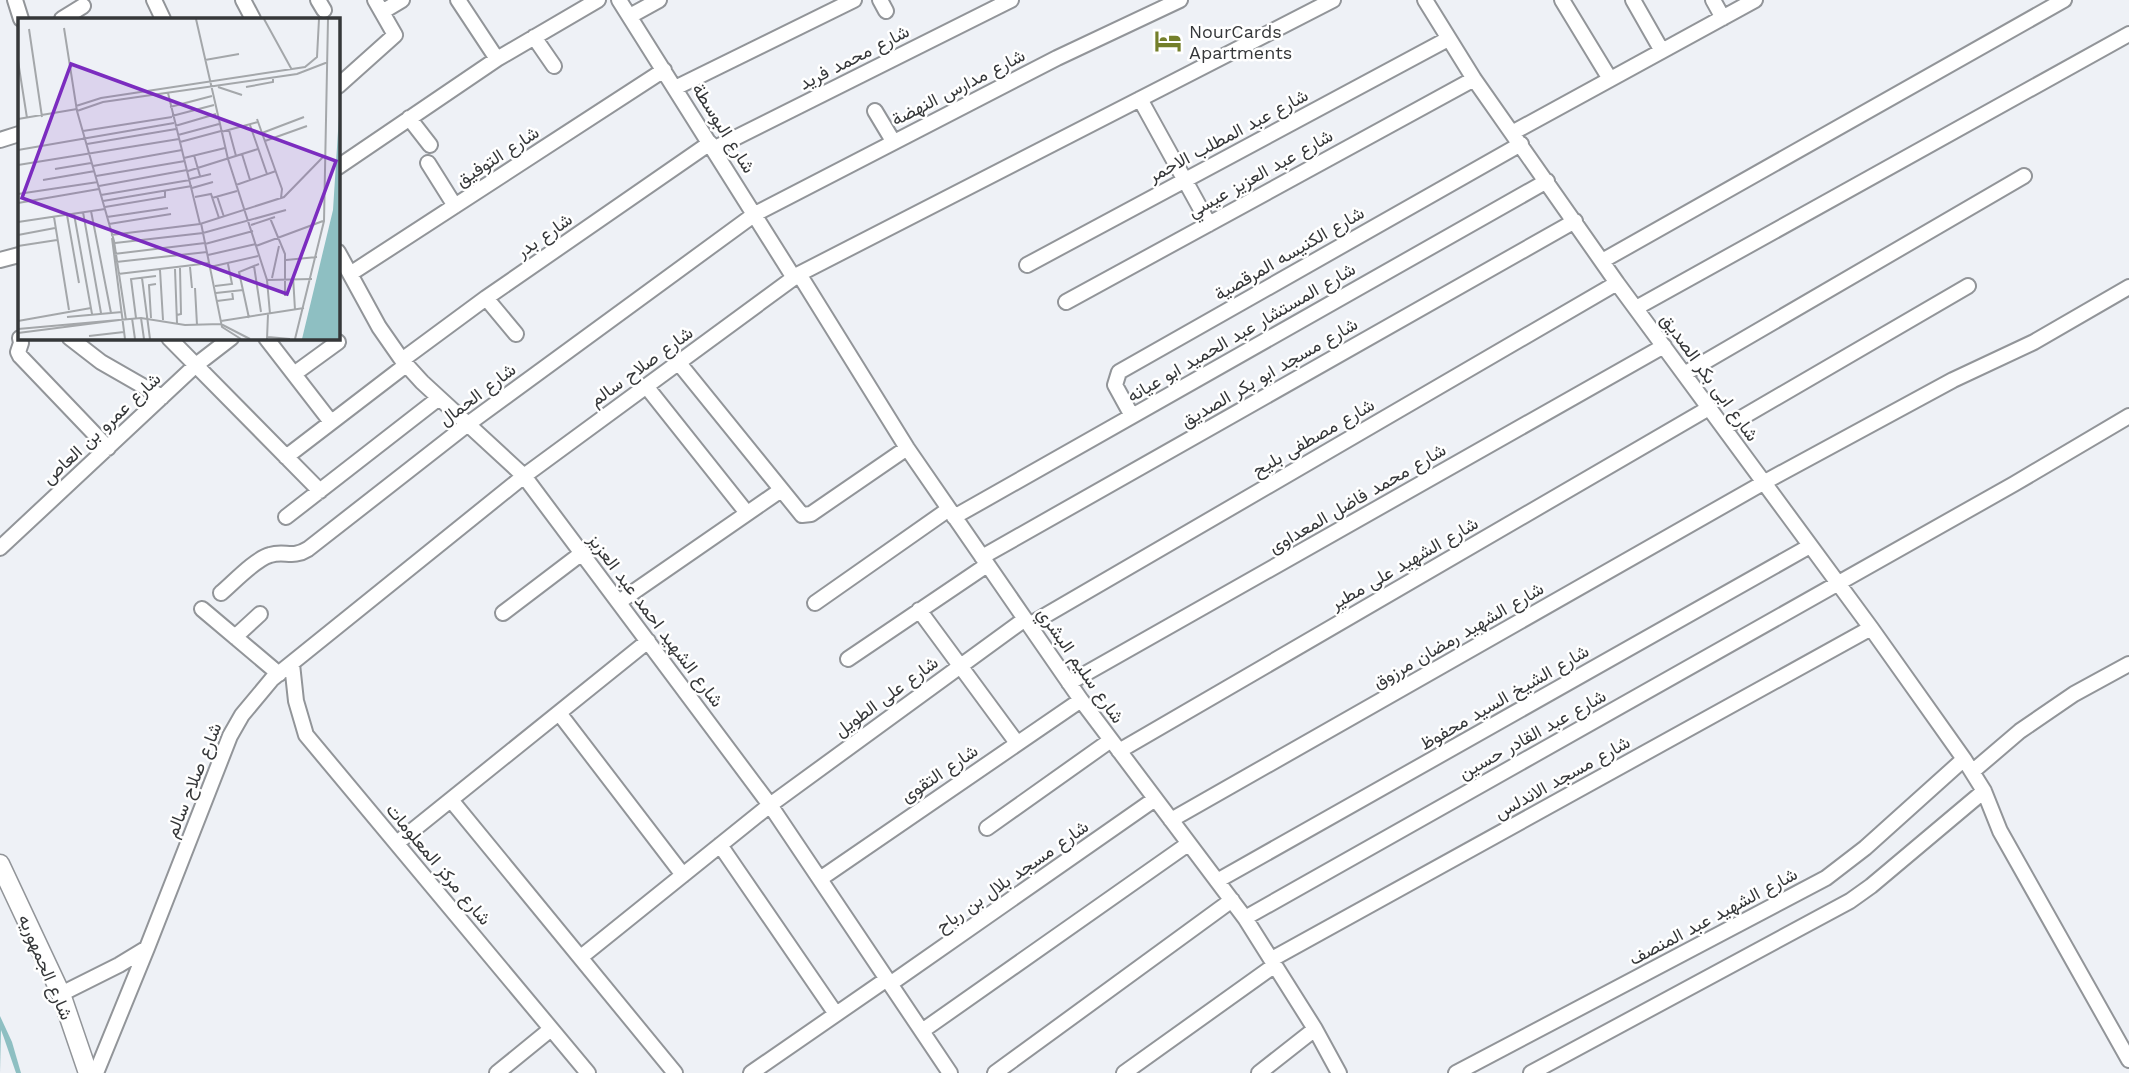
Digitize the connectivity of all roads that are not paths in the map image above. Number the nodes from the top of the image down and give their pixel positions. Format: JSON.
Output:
{"nodes":[{"id":1,"x":6,"y":0,"type":"edge"},
{"id":2,"x":15,"y":0,"type":"edge"},
{"id":3,"x":154,"y":0,"type":"edge"},
{"id":4,"x":243,"y":0,"type":"edge"},
{"id":5,"x":402,"y":0,"type":"edge"},
{"id":6,"x":458,"y":0,"type":"edge"},
{"id":7,"x":598,"y":0,"type":"edge"},
{"id":8,"x":619,"y":0,"type":"edge"},
{"id":9,"x":659,"y":0,"type":"edge"},
{"id":10,"x":854,"y":0,"type":"edge"},
{"id":11,"x":1011,"y":0,"type":"edge"},
{"id":12,"x":1181,"y":0,"type":"edge"},
{"id":13,"x":1333,"y":0,"type":"edge"},
{"id":14,"x":1425,"y":0,"type":"edge"},
{"id":15,"x":1562,"y":0,"type":"edge"},
{"id":16,"x":1633,"y":0,"type":"edge"},
{"id":17,"x":1713,"y":0,"type":"edge"},
{"id":18,"x":1755,"y":0,"type":"edge"},
{"id":19,"x":2064,"y":0,"type":"edge"},
{"id":20,"x":0,"y":2,"type":"edge"},
{"id":21,"x":83,"y":6,"type":"dead end"},
{"id":22,"x":379,"y":6,"type":"edge"},
{"id":23,"x":630,"y":16,"type":"junction"},
{"id":24,"x":21,"y":18,"type":"edge"},
{"id":25,"x":64,"y":18,"type":"edge"},
{"id":26,"x":163,"y":18,"type":"edge"},
{"id":27,"x":252,"y":18,"type":"edge"},
{"id":28,"x":1723,"y":18,"type":"junction"},
{"id":29,"x":2129,"y":34,"type":"edge"},
{"id":30,"x":534,"y":37,"type":"junction"},
{"id":31,"x":1448,"y":39,"type":"junction"},
{"id":32,"x":1662,"y":51,"type":"junction"},
{"id":33,"x":498,"y":59,"type":"junction"},
{"id":34,"x":554,"y":66,"type":"dead end"},
{"id":35,"x":664,"y":70,"type":"junction"},
{"id":36,"x":1474,"y":79,"type":"junction"},
{"id":37,"x":1610,"y":79,"type":"junction"},
{"id":38,"x":340,"y":84,"type":"edge"},
{"id":39,"x":676,"y":88,"type":"junction"},
{"id":40,"x":1140,"y":99,"type":"junction"},
{"id":41,"x":876,"y":111,"type":"dead end"},
{"id":42,"x":410,"y":118,"type":"junction"},
{"id":43,"x":1516,"y":138,"type":"junction"},
{"id":44,"x":893,"y":141,"type":"junction"},
{"id":45,"x":430,"y":145,"type":"dead end"},
{"id":46,"x":712,"y":146,"type":"junction"},
{"id":47,"x":428,"y":163,"type":"dead end"},
{"id":48,"x":340,"y":166,"type":"edge"},
{"id":49,"x":2024,"y":176,"type":"dead end"},
{"id":50,"x":1185,"y":180,"type":"junction"},
{"id":51,"x":1547,"y":181,"type":"junction"},
{"id":52,"x":455,"y":206,"type":"junction"},
{"id":53,"x":755,"y":214,"type":"junction"},
{"id":54,"x":1575,"y":221,"type":"junction"},
{"id":55,"x":1209,"y":224,"type":"junction"},
{"id":56,"x":18,"y":255,"type":"edge"},
{"id":57,"x":0,"y":260,"type":"edge"},
{"id":58,"x":340,"y":260,"type":"edge"},
{"id":59,"x":1602,"y":261,"type":"junction"},
{"id":60,"x":1027,"y":265,"type":"dead end"},
{"id":61,"x":350,"y":274,"type":"junction"},
{"id":62,"x":796,"y":276,"type":"junction"},
{"id":63,"x":1617,"y":283,"type":"junction"},
{"id":64,"x":1968,"y":286,"type":"dead end"},
{"id":65,"x":2129,"y":287,"type":"edge"},
{"id":66,"x":486,"y":299,"type":"junction"},
{"id":67,"x":1066,"y":302,"type":"dead end"},
{"id":68,"x":1636,"y":308,"type":"junction"},
{"id":69,"x":516,"y":334,"type":"dead end"},
{"id":70,"x":20,"y":340,"type":"edge"},
{"id":71,"x":72,"y":340,"type":"edge"},
{"id":72,"x":171,"y":340,"type":"edge"},
{"id":73,"x":228,"y":340,"type":"edge"},
{"id":74,"x":268,"y":340,"type":"edge"},
{"id":75,"x":338,"y":342,"type":"dead end"},
{"id":76,"x":1664,"y":346,"type":"junction"},
{"id":77,"x":404,"y":362,"type":"junction"},
{"id":78,"x":678,"y":362,"type":"junction"},
{"id":79,"x":196,"y":365,"type":"junction"},
{"id":80,"x":294,"y":374,"type":"junction"},
{"id":81,"x":1684,"y":374,"type":"junction"},
{"id":82,"x":646,"y":386,"type":"junction"},
{"id":83,"x":162,"y":397,"type":"junction"},
{"id":84,"x":439,"y":398,"type":"junction"},
{"id":85,"x":1709,"y":408,"type":"junction"},
{"id":86,"x":1132,"y":416,"type":"junction"},
{"id":87,"x":2129,"y":416,"type":"edge"},
{"id":88,"x":331,"y":422,"type":"junction"},
{"id":89,"x":468,"y":424,"type":"junction"},
{"id":90,"x":1724,"y":428,"type":"junction"},
{"id":91,"x":108,"y":448,"type":"junction"},
{"id":92,"x":907,"y":448,"type":"junction"},
{"id":93,"x":286,"y":457,"type":"junction"},
{"id":94,"x":524,"y":476,"type":"junction"},
{"id":95,"x":1763,"y":483,"type":"junction"},
{"id":96,"x":780,"y":490,"type":"junction"},
{"id":97,"x":320,"y":491,"type":"junction"},
{"id":98,"x":747,"y":513,"type":"junction"},
{"id":99,"x":952,"y":513,"type":"junction"},
{"id":100,"x":286,"y":517,"type":"dead end"},
{"id":101,"x":1810,"y":545,"type":"junction"},
{"id":102,"x":0,"y":548,"type":"edge"},
{"id":103,"x":582,"y":553,"type":"junction"},
{"id":104,"x":985,"y":561,"type":"junction"},
{"id":105,"x":1838,"y":584,"type":"junction"},
{"id":106,"x":221,"y":593,"type":"dead end"},
{"id":107,"x":619,"y":602,"type":"junction"},
{"id":108,"x":815,"y":603,"type":"dead end"},
{"id":109,"x":202,"y":609,"type":"dead end"},
{"id":110,"x":919,"y":610,"type":"junction"},
{"id":111,"x":503,"y":613,"type":"dead end"},
{"id":112,"x":260,"y":614,"type":"dead end"},
{"id":113,"x":1027,"y":622,"type":"junction"},
{"id":114,"x":1871,"y":628,"type":"junction"},
{"id":115,"x":235,"y":637,"type":"junction"},
{"id":116,"x":648,"y":641,"type":"junction"},
{"id":117,"x":848,"y":659,"type":"dead end"},
{"id":118,"x":292,"y":664,"type":"junction"},
{"id":119,"x":2129,"y":664,"type":"edge"},
{"id":120,"x":960,"y":666,"type":"junction"},
{"id":121,"x":279,"y":674,"type":"junction"},
{"id":122,"x":1069,"y":683,"type":"junction"},
{"id":123,"x":1081,"y":700,"type":"junction"},
{"id":124,"x":559,"y":713,"type":"junction"},
{"id":125,"x":1017,"y":743,"type":"junction"},
{"id":126,"x":1115,"y":746,"type":"junction"},
{"id":127,"x":1964,"y":759,"type":"junction"},
{"id":128,"x":1972,"y":772,"type":"junction"},
{"id":129,"x":1984,"y":791,"type":"junction"},
{"id":130,"x":1155,"y":799,"type":"junction"},
{"id":131,"x":451,"y":800,"type":"junction"},
{"id":132,"x":771,"y":805,"type":"junction"},
{"id":133,"x":1171,"y":820,"type":"junction"},
{"id":134,"x":987,"y":828,"type":"dead end"},
{"id":135,"x":397,"y":844,"type":"junction"},
{"id":136,"x":1188,"y":844,"type":"junction"},
{"id":137,"x":720,"y":845,"type":"junction"},
{"id":138,"x":0,"y":864,"type":"edge"},
{"id":139,"x":683,"y":875,"type":"junction"},
{"id":140,"x":820,"y":879,"type":"junction"},
{"id":141,"x":1217,"y":881,"type":"junction"},
{"id":142,"x":1232,"y":900,"type":"junction"},
{"id":143,"x":1245,"y":918,"type":"junction"},
{"id":144,"x":147,"y":948,"type":"junction"},
{"id":145,"x":580,"y":957,"type":"junction"},
{"id":146,"x":1273,"y":962,"type":"junction"},
{"id":147,"x":888,"y":981,"type":"junction"},
{"id":148,"x":61,"y":994,"type":"junction"},
{"id":149,"x":836,"y":1014,"type":"junction"},
{"id":150,"x":551,"y":1029,"type":"junction"},
{"id":151,"x":1315,"y":1029,"type":"junction"},
{"id":152,"x":922,"y":1031,"type":"junction"},
{"id":153,"x":2129,"y":1060,"type":"edge"},
{"id":154,"x":88,"y":1073,"type":"edge"},
{"id":155,"x":96,"y":1073,"type":"edge"},
{"id":156,"x":498,"y":1073,"type":"edge"},
{"id":157,"x":588,"y":1073,"type":"edge"},
{"id":158,"x":676,"y":1073,"type":"edge"},
{"id":159,"x":751,"y":1073,"type":"edge"},
{"id":160,"x":950,"y":1073,"type":"edge"},
{"id":161,"x":995,"y":1073,"type":"edge"},
{"id":162,"x":1124,"y":1073,"type":"edge"},
{"id":163,"x":1259,"y":1073,"type":"edge"},
{"id":164,"x":1339,"y":1073,"type":"edge"},
{"id":165,"x":1456,"y":1073,"type":"edge"},
{"id":166,"x":1531,"y":1073,"type":"edge"}],
"edges":[{"from":1,"to":20,"type":"street"},
{"from":2,"to":24,"type":"street"},
{"from":3,"to":26,"type":"street"},
{"from":4,"to":27,"type":"street"},
{"from":5,"to":22,"type":"street"},
{"from":6,"to":33,"type":"street"},
{"from":7,"to":30,"type":"street"},
{"from":8,"to":23,"type":"street","name":"شارع البوسطة"},
{"from":9,"to":23,"type":"street"},
{"from":10,"to":39,"type":"street"},
{"from":11,"to":46,"type":"street","name":"شارع محمد فريد"},
{"from":12,"to":44,"type":"street","name":"شارع مدارس النهضة"},
{"from":13,"to":40,"type":"street","name":"شارع صلاح سالم"},
{"from":14,"to":31,"type":"street","name":"شارع ابى بكر الصديق"},
{"from":15,"to":37,"type":"street"},
{"from":16,"to":32,"type":"street"},
{"from":17,"to":28,"type":"street"},
{"from":18,"to":28,"type":"street","name":"شارع الكنيسه المرقصية"},
{"from":19,"to":59,"type":"street"},
{"from":21,"to":25,"type":"street"},
{"from":22,"to":38,"type":"street"},
{"from":23,"to":35,"type":"street","name":"شارع البوسطة"},
{"from":28,"to":32,"type":"street","name":"شارع الكنيسه المرقصية"},
{"from":29,"to":68,"type":"street"},
{"from":30,"to":33,"type":"street"},
{"from":30,"to":34,"type":"street"},
{"from":31,"to":36,"type":"street","name":"شارع ابى بكر الصديق"},
{"from":31,"to":50,"type":"street","name":"شارع عبد المطلب الاحمر"},
{"from":32,"to":37,"type":"street","name":"شارع الكنيسه المرقصية"},
{"from":33,"to":42,"type":"street"},
{"from":35,"to":39,"type":"street","name":"شارع البوسطة"},
{"from":35,"to":52,"type":"street","name":"شارع التوفيق"},
{"from":36,"to":43,"type":"street","name":"شارع ابى بكر الصديق"},
{"from":36,"to":55,"type":"street","name":"شارع عبد العزيز عيسي"},
{"from":37,"to":43,"type":"street","name":"شارع الكنيسه المرقصية"},
{"from":39,"to":46,"type":"street","name":"شارع البوسطة"},
{"from":40,"to":50,"type":"street"},
{"from":40,"to":62,"type":"street","name":"شارع صلاح سالم"},
{"from":41,"to":44,"type":"street"},
{"from":42,"to":45,"type":"street"},
{"from":42,"to":48,"type":"street"},
{"from":43,"to":51,"type":"street","name":"شارع ابى بكر الصديق"},
{"from":43,"to":86,"type":"street","name":"شارع الكنيسه المرقصية"},
{"from":44,"to":53,"type":"street","name":"شارع مدارس النهضة"},
{"from":46,"to":53,"type":"street","name":"شارع البوسطة"},
{"from":46,"to":66,"type":"street","name":"شارع بدر"},
{"from":47,"to":52,"type":"street"},
{"from":49,"to":81,"type":"street"},
{"from":50,"to":55,"type":"street"},
{"from":50,"to":60,"type":"street","name":"شارع عبد المطلب الاحمر"},
{"from":51,"to":54,"type":"street","name":"شارع ابى بكر الصديق"},
{"from":51,"to":86,"type":"street","name":"شارع المستشار عبد الحميد ابو عيانه"},
{"from":52,"to":61,"type":"street","name":"شارع التوفيق"},
{"from":53,"to":62,"type":"street","name":"شارع البوسطة"},
{"from":53,"to":89,"type":"street","name":"شارع الحمال"},
{"from":54,"to":59,"type":"street","name":"شارع ابى بكر الصديق"},
{"from":54,"to":104,"type":"street","name":"شارع مسجد ابو بكر الصديق"},
{"from":55,"to":67,"type":"street","name":"شارع عبد العزيز عيسي"},
{"from":56,"to":57,"type":"street"},
{"from":58,"to":61,"type":"street","name":"شارع الشهيد احمد عبد العزيز"},
{"from":59,"to":63,"type":"street","name":"شارع ابى بكر الصديق"},
{"from":61,"to":77,"type":"street","name":"شارع الشهيد احمد عبد العزيز"},
{"from":62,"to":78,"type":"street","name":"شارع صلاح سالم"},
{"from":62,"to":92,"type":"street","name":"شارع سليم البشري"},
{"from":63,"to":68,"type":"street","name":"شارع ابى بكر الصديق"},
{"from":63,"to":113,"type":"street","name":"شارع مصطفى بليح"},
{"from":64,"to":90,"type":"street"},
{"from":65,"to":95,"type":"street","name":"شارع الشهيد رمضان مرزوق"},
{"from":66,"to":69,"type":"street"},
{"from":66,"to":77,"type":"street","name":"شارع بدر"},
{"from":68,"to":76,"type":"street","name":"شارع ابى بكر الصديق"},
{"from":70,"to":91,"type":"street"},
{"from":71,"to":83,"type":"street"},
{"from":72,"to":79,"type":"street"},
{"from":73,"to":79,"type":"street","name":"شارع عمرو بن العاص"},
{"from":74,"to":80,"type":"street"},
{"from":75,"to":80,"type":"street"},
{"from":76,"to":81,"type":"street","name":"شارع ابى بكر الصديق"},
{"from":76,"to":122,"type":"street","name":"شارع محمد فاضل المعداوى"},
{"from":77,"to":84,"type":"street","name":"شارع الشهيد احمد عبد العزيز"},
{"from":77,"to":88,"type":"street","name":"شارع بدر"},
{"from":78,"to":82,"type":"street","name":"شارع صلاح سالم"},
{"from":78,"to":96,"type":"street"},
{"from":79,"to":83,"type":"street","name":"شارع عمرو بن العاص"},
{"from":79,"to":93,"type":"street"},
{"from":80,"to":88,"type":"street"},
{"from":81,"to":85,"type":"street","name":"شارع ابى بكر الصديق"},
{"from":82,"to":94,"type":"street","name":"شارع صلاح سالم"},
{"from":82,"to":98,"type":"street"},
{"from":83,"to":91,"type":"street","name":"شارع عمرو بن العاص"},
{"from":84,"to":89,"type":"street","name":"شارع الشهيد احمد عبد العزيز"},
{"from":84,"to":97,"type":"street"},
{"from":85,"to":90,"type":"street","name":"شارع ابى بكر الصديق"},
{"from":85,"to":126,"type":"street","name":"شارع الشهيد على مطير"},
{"from":86,"to":99,"type":"street","name":"شارع المستشار عبد الحميد ابو عيانه"},
{"from":87,"to":105,"type":"street","name":"شارع عبد القادر حسين"},
{"from":88,"to":93,"type":"street","name":"شارع بدر"},
{"from":89,"to":94,"type":"street","name":"شارع الشهيد احمد عبد العزيز"},
{"from":89,"to":106,"type":"street","name":"شارع الحمال"},
{"from":90,"to":95,"type":"street","name":"شارع ابى بكر الصديق"},
{"from":91,"to":102,"type":"street","name":"شارع عمرو بن العاص"},
{"from":92,"to":96,"type":"street"},
{"from":92,"to":99,"type":"street","name":"شارع سليم البشري"},
{"from":93,"to":97,"type":"street"},
{"from":94,"to":103,"type":"street","name":"شارع الشهيد احمد عبد العزيز"},
{"from":94,"to":118,"type":"street","name":"شارع صلاح سالم"},
{"from":95,"to":101,"type":"street","name":"شارع ابى بكر الصديق"},
{"from":95,"to":133,"type":"street","name":"شارع الشهيد رمضان مرزوق"},
{"from":96,"to":98,"type":"street"},
{"from":97,"to":100,"type":"street"},
{"from":98,"to":107,"type":"street"},
{"from":99,"to":104,"type":"street","name":"شارع سليم البشري"},
{"from":99,"to":108,"type":"street","name":"شارع المستشار عبد الحميد ابو عيانه"},
{"from":101,"to":105,"type":"street","name":"شارع ابى بكر الصديق"},
{"from":101,"to":141,"type":"street","name":"شارع الشيخ السيد محفوظ"},
{"from":103,"to":107,"type":"street","name":"شارع الشهيد احمد عبد العزيز"},
{"from":103,"to":111,"type":"street"},
{"from":104,"to":110,"type":"street","name":"شارع مسجد ابو بكر الصديق"},
{"from":104,"to":113,"type":"street","name":"شارع سليم البشري"},
{"from":105,"to":114,"type":"street","name":"شارع ابى بكر الصديق"},
{"from":105,"to":143,"type":"street","name":"شارع عبد القادر حسين"},
{"from":107,"to":116,"type":"street","name":"شارع الشهيد احمد عبد العزيز"},
{"from":109,"to":115,"type":"street"},
{"from":110,"to":117,"type":"street","name":"شارع مسجد ابو بكر الصديق"},
{"from":110,"to":120,"type":"street"},
{"from":112,"to":115,"type":"street"},
{"from":113,"to":120,"type":"street","name":"شارع على الطويل"},
{"from":113,"to":122,"type":"street","name":"شارع سليم البشري"},
{"from":114,"to":127,"type":"street","name":"شارع ابى بكر الصديق"},
{"from":114,"to":146,"type":"street","name":"شارع مسجد الاندلس"},
{"from":115,"to":121,"type":"street"},
{"from":116,"to":124,"type":"street"},
{"from":116,"to":132,"type":"street","name":"شارع الشهيد احمد عبد العزيز"},
{"from":118,"to":121,"type":"street","name":"شارع صلاح سالم"},
{"from":118,"to":135,"type":"street","name":"شارع مركز المعلومات"},
{"from":119,"to":128,"type":"street"},
{"from":120,"to":125,"type":"street"},
{"from":120,"to":132,"type":"street","name":"شارع على الطويل"},
{"from":121,"to":144,"type":"street","name":"شارع صلاح سالم"},
{"from":122,"to":123,"type":"street","name":"شارع سليم البشري"},
{"from":123,"to":125,"type":"street","name":"شارع التقوى"},
{"from":123,"to":126,"type":"street","name":"شارع سليم البشري"},
{"from":124,"to":131,"type":"street"},
{"from":124,"to":139,"type":"street"},
{"from":125,"to":140,"type":"street","name":"شارع التقوى"},
{"from":126,"to":130,"type":"street","name":"شارع سليم البشري"},
{"from":126,"to":134,"type":"street","name":"شارع الشهيد على مطير"},
{"from":127,"to":128,"type":"street","name":"شارع ابى بكر الصديق"},
{"from":127,"to":165,"type":"street","name":"شارع الشهيد عبد المنصف"},
{"from":128,"to":129,"type":"street","name":"شارع ابى بكر الصديق"},
{"from":129,"to":153,"type":"street","name":"شارع ابى بكر الصديق"},
{"from":129,"to":166,"type":"street"},
{"from":130,"to":133,"type":"street","name":"شارع سليم البشري"},
{"from":130,"to":147,"type":"street","name":"شارع مسجد بلال بن رباح"},
{"from":131,"to":135,"type":"street"},
{"from":131,"to":145,"type":"street"},
{"from":132,"to":137,"type":"street","name":"شارع على الطويل"},
{"from":132,"to":140,"type":"street","name":"شارع الشهيد احمد عبد العزيز"},
{"from":133,"to":136,"type":"street","name":"شارع سليم البشري"},
{"from":135,"to":150,"type":"street","name":"شارع مركز المعلومات"},
{"from":136,"to":141,"type":"street","name":"شارع سليم البشري"},
{"from":136,"to":152,"type":"street"},
{"from":137,"to":139,"type":"street","name":"شارع على الطويل"},
{"from":137,"to":149,"type":"street"},
{"from":138,"to":148,"type":"street","name":"شارع الجمهوريه"},
{"from":139,"to":145,"type":"street","name":"شارع على الطويل"},
{"from":140,"to":147,"type":"street","name":"شارع الشهيد احمد عبد العزيز"},
{"from":141,"to":142,"type":"street","name":"شارع سليم البشري"},
{"from":142,"to":143,"type":"street","name":"شارع سليم البشري"},
{"from":142,"to":161,"type":"street"},
{"from":143,"to":146,"type":"street","name":"شارع سليم البشري"},
{"from":144,"to":148,"type":"street"},
{"from":144,"to":155,"type":"street","name":"شارع صلاح سالم"},
{"from":145,"to":158,"type":"street"},
{"from":146,"to":151,"type":"street","name":"شارع سليم البشري"},
{"from":146,"to":162,"type":"street","name":"شارع مسجد الاندلس"},
{"from":147,"to":149,"type":"street","name":"شارع مسجد بلال بن رباح"},
{"from":147,"to":152,"type":"street","name":"شارع الشهيد احمد عبد العزيز"},
{"from":148,"to":154,"type":"street","name":"شارع الجمهوريه"},
{"from":149,"to":159,"type":"street","name":"شارع مسجد بلال بن رباح"},
{"from":150,"to":156,"type":"street"},
{"from":150,"to":157,"type":"street","name":"شارع مركز المعلومات"},
{"from":151,"to":163,"type":"street"},
{"from":151,"to":164,"type":"street","name":"شارع سليم البشري"},
{"from":152,"to":160,"type":"street","name":"شارع الشهيد احمد عبد العزيز"}]}
